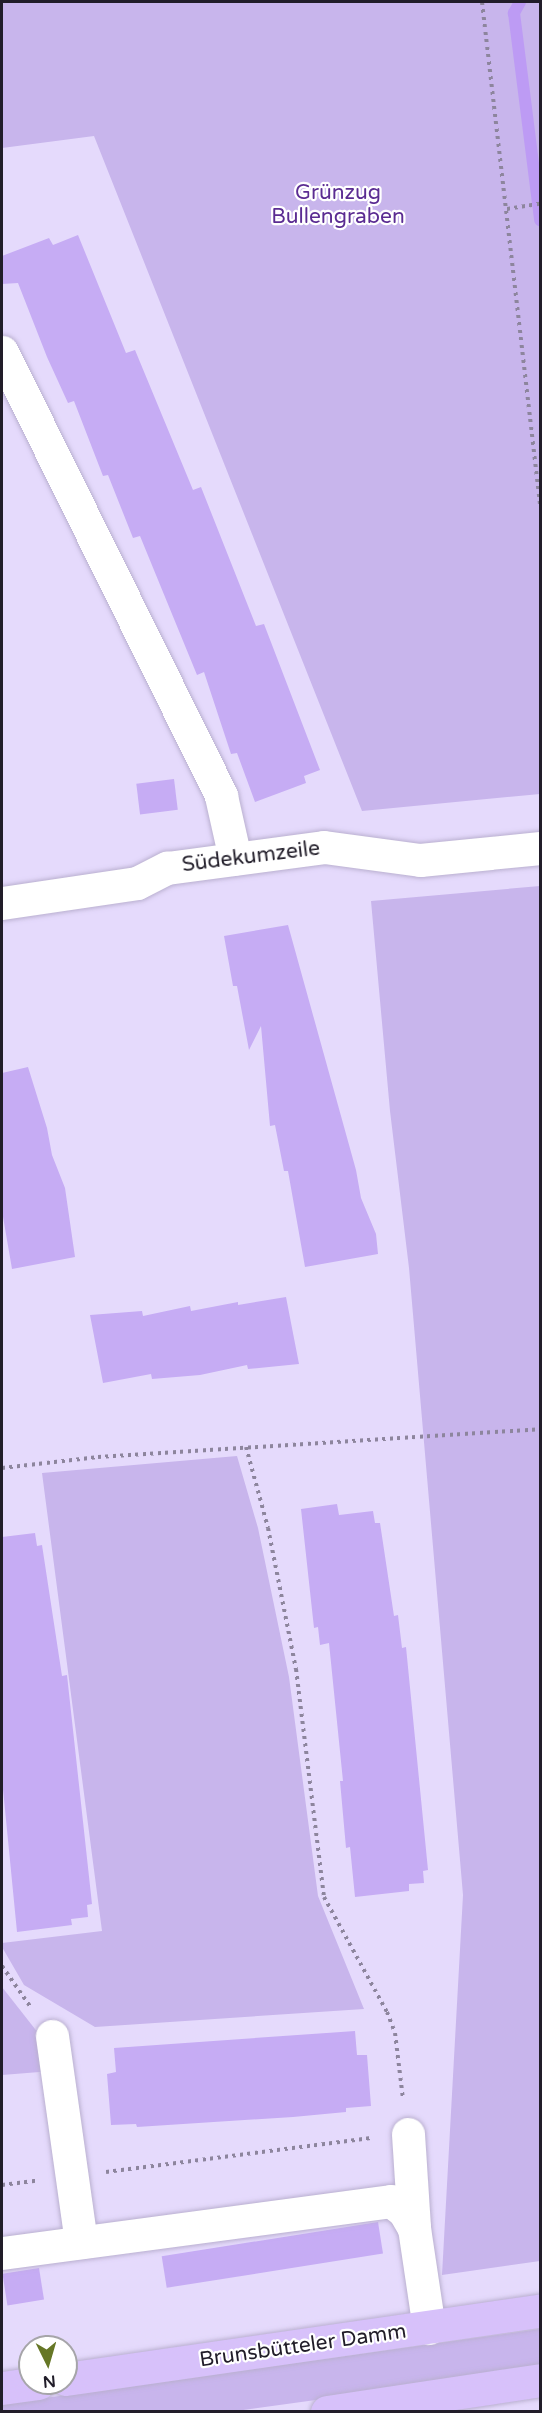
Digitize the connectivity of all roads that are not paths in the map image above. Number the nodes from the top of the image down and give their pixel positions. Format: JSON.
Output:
{"nodes":[{"id":1,"x":2,"y":352,"type":"edge"},
{"id":2,"x":540,"y":848,"type":"edge"},
{"id":3,"x":235,"y":858,"type":"junction"},
{"id":4,"x":2,"y":903,"type":"edge"},
{"id":5,"x":52,"y":2036,"type":"road end"},
{"id":6,"x":408,"y":2134,"type":"road end"},
{"id":7,"x":414,"y":2228,"type":"junction"},
{"id":8,"x":81,"y":2242,"type":"junction"},
{"id":9,"x":2,"y":2253,"type":"edge"},
{"id":10,"x":540,"y":2312,"type":"edge"},
{"id":11,"x":429,"y":2328,"type":"junction"},
{"id":12,"x":78,"y":2377,"type":"edge"},
{"id":13,"x":540,"y":2380,"type":"edge"},
{"id":14,"x":18,"y":2386,"type":"edge"},
{"id":15,"x":2,"y":2388,"type":"edge"},
{"id":16,"x":327,"y":2412,"type":"edge"}],
"edges":[{"from":1,"to":3,"type":"street"},
{"from":2,"to":3,"type":"street","name":"Südekumzeile"},
{"from":3,"to":4,"type":"street","name":"Südekumzeile"},
{"from":5,"to":8,"type":"street"},
{"from":6,"to":7,"type":"street"},
{"from":7,"to":8,"type":"street"},
{"from":7,"to":11,"type":"street"},
{"from":8,"to":9,"type":"street"},
{"from":10,"to":11,"type":"main road","name":"Brunsbütteler Damm"},
{"from":11,"to":12,"type":"main road","name":"Brunsbütteler Damm"},
{"from":13,"to":16,"type":"main road"},
{"from":14,"to":15,"type":"main road"}]}
